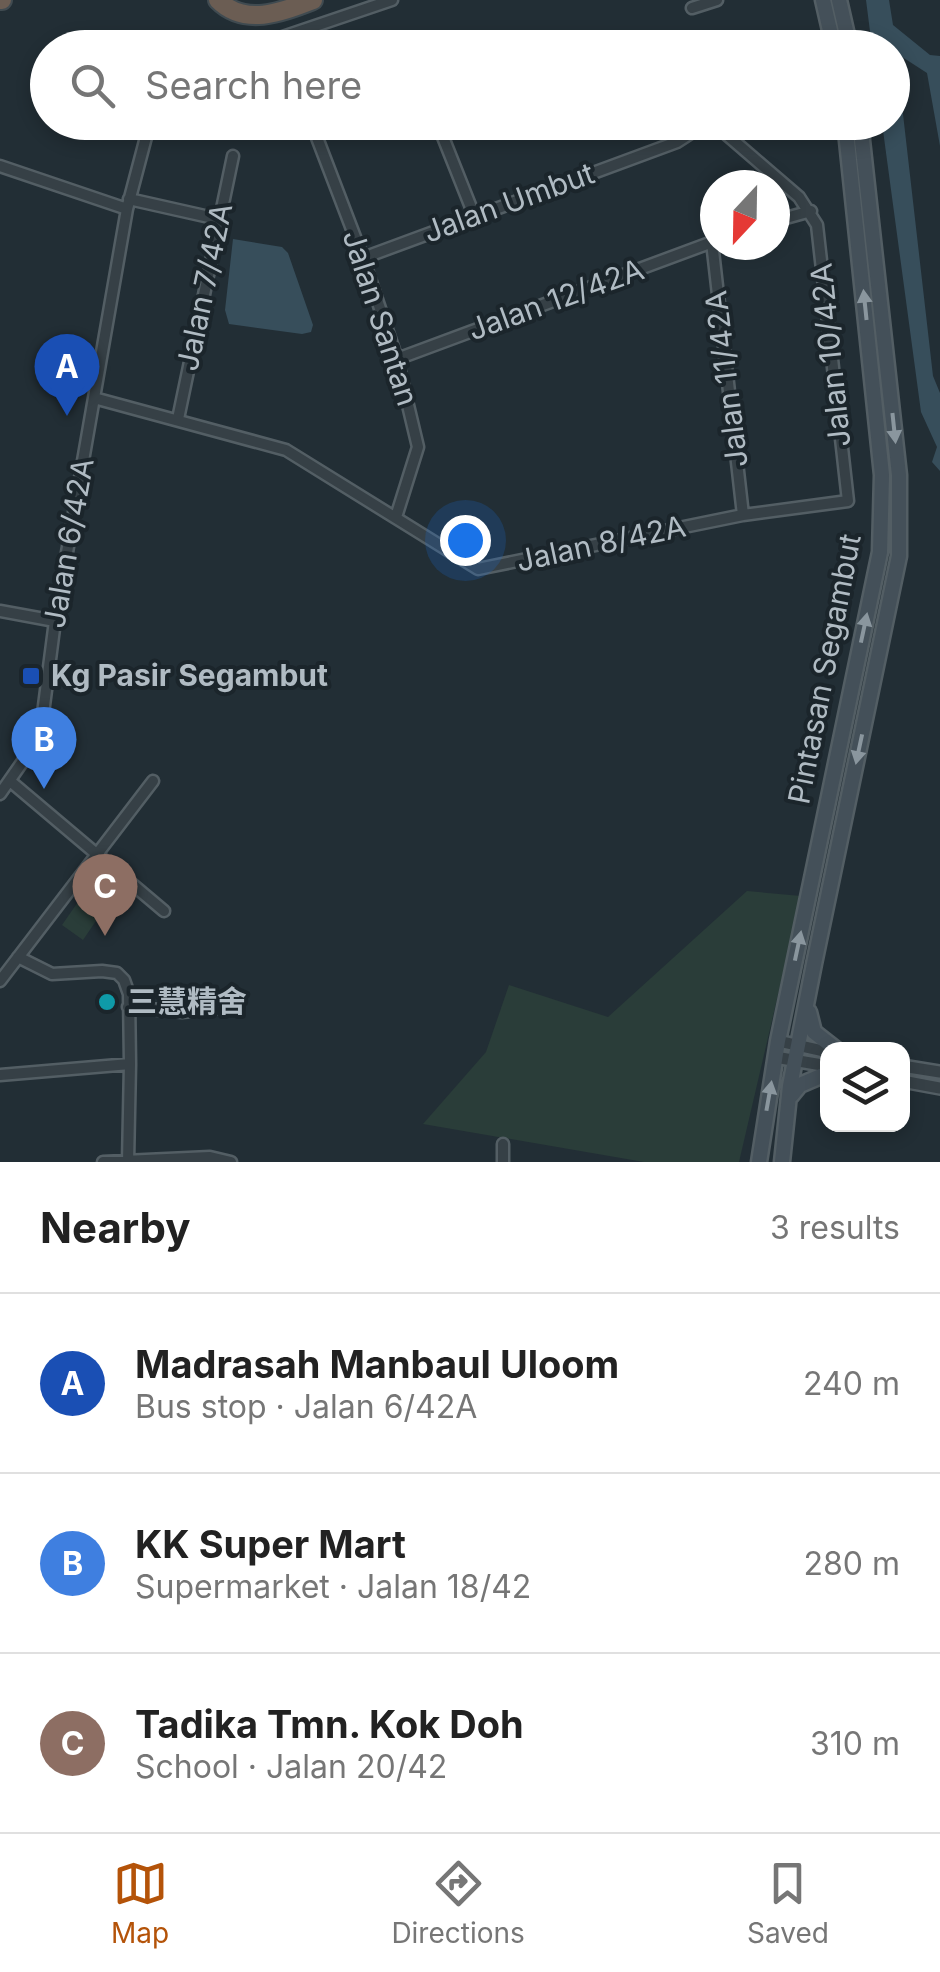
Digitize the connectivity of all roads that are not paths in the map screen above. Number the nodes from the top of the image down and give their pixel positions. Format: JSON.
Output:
{"nodes":[{"id":1,"x":218,"y":0,"type":"edge"},
{"id":2,"x":314,"y":0,"type":"edge"},
{"id":3,"x":392,"y":0,"type":"edge"},
{"id":4,"x":717,"y":0,"type":"edge"},
{"id":5,"x":824,"y":0,"type":"edge"},
{"id":6,"x":839,"y":0,"type":"edge"},
{"id":7,"x":692,"y":8,"type":"dead end"},
{"id":8,"x":316,"y":30,"type":"edge"},
{"id":9,"x":830,"y":30,"type":"edge"},
{"id":10,"x":846,"y":30,"type":"edge"},
{"id":11,"x":145,"y":140,"type":"edge"},
{"id":12,"x":317,"y":140,"type":"edge"},
{"id":13,"x":444,"y":140,"type":"edge"},
{"id":14,"x":680,"y":140,"type":"edge"},
{"id":15,"x":731,"y":140,"type":"edge"},
{"id":16,"x":846,"y":140,"type":"edge"},
{"id":17,"x":862,"y":140,"type":"edge"},
{"id":18,"x":233,"y":156,"type":"dead end"},
{"id":19,"x":0,"y":166,"type":"edge"},
{"id":20,"x":128,"y":204,"type":"junction"},
{"id":21,"x":810,"y":211,"type":"junction"},
{"id":22,"x":474,"y":215,"type":"junction"},
{"id":23,"x":790,"y":217,"type":"edge"},
{"id":24,"x":218,"y":219,"type":"junction"},
{"id":25,"x":700,"y":247,"type":"edge"},
{"id":26,"x":363,"y":258,"type":"junction"},
{"id":27,"x":715,"y":260,"type":"edge"},
{"id":28,"x":397,"y":359,"type":"junction"},
{"id":29,"x":94,"y":398,"type":"junction"},
{"id":30,"x":178,"y":419,"type":"junction"},
{"id":31,"x":848,"y":501,"type":"joint"},
{"id":32,"x":743,"y":515,"type":"junction"},
{"id":33,"x":396,"y":517,"type":"junction"},
{"id":34,"x":0,"y":611,"type":"edge"},
{"id":35,"x":55,"y":621,"type":"junction"},
{"id":36,"x":153,"y":781,"type":"dead end"},
{"id":37,"x":10,"y":782,"type":"junction"},
{"id":38,"x":0,"y":794,"type":"edge"},
{"id":39,"x":97,"y":852,"type":"junction"},
{"id":40,"x":164,"y":911,"type":"dead end"},
{"id":41,"x":18,"y":958,"type":"junction"},
{"id":42,"x":0,"y":980,"type":"edge"},
{"id":43,"x":809,"y":991,"type":"junction"},
{"id":44,"x":128,"y":1006,"type":"junction"},
{"id":45,"x":215,"y":1010,"type":"dead end"},
{"id":46,"x":778,"y":1041,"type":"junction"},
{"id":47,"x":827,"y":1042,"type":"edge"},
{"id":48,"x":820,"y":1052,"type":"edge"},
{"id":49,"x":797,"y":1053,"type":"junction"},
{"id":50,"x":775,"y":1057,"type":"junction"},
{"id":51,"x":130,"y":1064,"type":"junction"},
{"id":52,"x":820,"y":1066,"type":"edge"},
{"id":53,"x":910,"y":1067,"type":"edge"},
{"id":54,"x":940,"y":1072,"type":"edge"},
{"id":55,"x":820,"y":1074,"type":"edge"},
{"id":56,"x":0,"y":1075,"type":"edge"},
{"id":57,"x":910,"y":1082,"type":"edge"},
{"id":58,"x":940,"y":1088,"type":"edge"},
{"id":59,"x":789,"y":1099,"type":"junction"},
{"id":60,"x":503,"y":1144,"type":"dead end"},
{"id":61,"x":128,"y":1161,"type":"edge"},
{"id":62,"x":102,"y":1162,"type":"edge"},
{"id":63,"x":231,"y":1162,"type":"edge"},
{"id":64,"x":503,"y":1162,"type":"edge"},
{"id":65,"x":759,"y":1162,"type":"edge"},
{"id":66,"x":782,"y":1162,"type":"edge"}],
"edges":[{"from":1,"to":2,"type":"highway"},
{"from":3,"to":8,"type":"street"},
{"from":4,"to":7,"type":"street"},
{"from":5,"to":9,"type":"main road"},
{"from":6,"to":10,"type":"main road"},
{"from":11,"to":20,"type":"street","name":"Jalan 6/42A"},
{"from":12,"to":26,"type":"street","name":"Jalan Santan"},
{"from":13,"to":22,"type":"street"},
{"from":14,"to":22,"type":"street","name":"Jalan Umbut"},
{"from":15,"to":21,"type":"street"},
{"from":46,"to":16,"type":"main road","name":"Pintasan Segambut","one_way":true},
{"from":17,"to":43,"type":"main road","name":"Pintasan Segambut","one_way":true},
{"from":18,"to":24,"type":"street","name":"Jalan 7/42A"},
{"from":19,"to":20,"type":"street"},
{"from":20,"to":24,"type":"street"},
{"from":20,"to":29,"type":"street","name":"Jalan 6/42A"},
{"from":21,"to":23,"type":"street"},
{"from":21,"to":31,"type":"street","name":"Jalan 10/42A"},
{"from":22,"to":26,"type":"street","name":"Jalan Umbut"},
{"from":24,"to":30,"type":"street","name":"Jalan 7/42A"},
{"from":25,"to":28,"type":"street","name":"Jalan 12/42A"},
{"from":26,"to":28,"type":"street","name":"Jalan Santan"},
{"from":27,"to":32,"type":"street","name":"Jalan 11/42A"},
{"from":28,"to":33,"type":"street","name":"Jalan Santan"},
{"from":29,"to":30,"type":"street","name":"Jalan 8/42A"},
{"from":29,"to":35,"type":"street","name":"Jalan 6/42A"},
{"from":30,"to":33,"type":"street","name":"Jalan 8/42A"},
{"from":31,"to":32,"type":"street","name":"Jalan 8/42A"},
{"from":32,"to":33,"type":"street","name":"Jalan 8/42A"},
{"from":34,"to":35,"type":"street"},
{"from":35,"to":37,"type":"street","name":"Jalan 6/42A"},
{"from":36,"to":39,"type":"street"},
{"from":37,"to":38,"type":"street","name":"Jalan 6/42A"},
{"from":37,"to":39,"type":"street"},
{"from":39,"to":40,"type":"street"},
{"from":39,"to":41,"type":"street"},
{"from":41,"to":42,"type":"street"},
{"from":41,"to":44,"type":"street"},
{"from":43,"to":47,"type":"main road"},
{"from":43,"to":49,"type":"main road","name":"Pintasan Segambut"},
{"from":44,"to":45,"type":"street"},
{"from":44,"to":51,"type":"street"},
{"from":46,"to":49,"type":"street"},
{"from":46,"to":50,"type":"main road","name":"Pintasan Segambut"},
{"from":48,"to":49,"type":"street"},
{"from":49,"to":50,"type":"street"},
{"from":49,"to":52,"type":"street"},
{"from":49,"to":59,"type":"main road","name":"Pintasan Segambut"},
{"from":65,"to":50,"type":"main road","name":"Pintasan Segambut","one_way":true},
{"from":51,"to":56,"type":"street"},
{"from":51,"to":61,"type":"street"},
{"from":53,"to":54,"type":"street"},
{"from":55,"to":59,"type":"main road"},
{"from":57,"to":58,"type":"street"},
{"from":59,"to":66,"type":"main road","name":"Pintasan Segambut"},
{"from":60,"to":64,"type":"street"},
{"from":61,"to":62,"type":"street"},
{"from":61,"to":63,"type":"street"}]}
